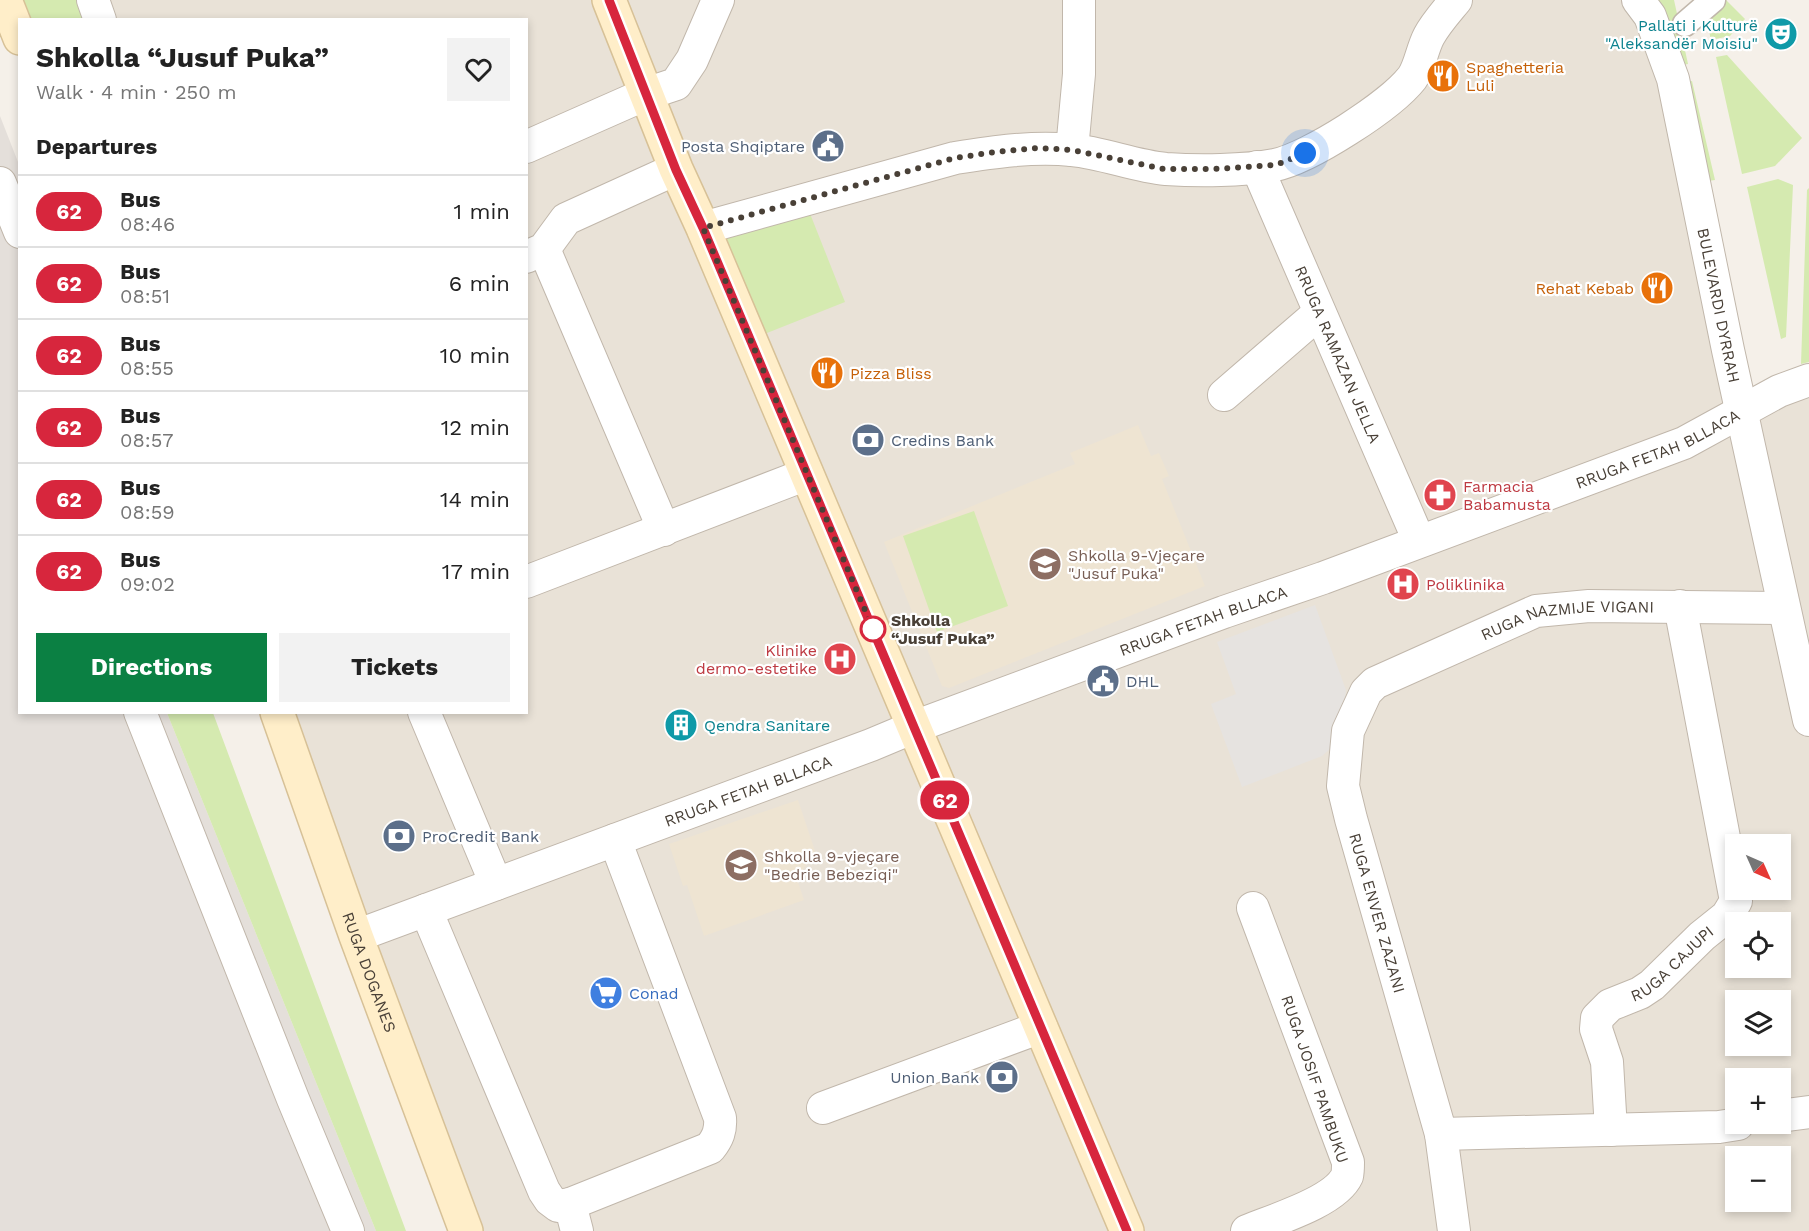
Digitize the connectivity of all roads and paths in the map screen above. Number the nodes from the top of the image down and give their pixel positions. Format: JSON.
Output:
{"nodes":[{"id":1,"x":5,"y":0,"type":"edge"},
{"id":2,"x":93,"y":0,"type":"edge"},
{"id":3,"x":609,"y":0,"type":"edge"},
{"id":4,"x":718,"y":0,"type":"edge"},
{"id":5,"x":1078,"y":0,"type":"edge"},
{"id":6,"x":1456,"y":0,"type":"edge"},
{"id":7,"x":1638,"y":0,"type":"edge"},
{"id":8,"x":1713,"y":0,"type":"edge"},
{"id":9,"x":99,"y":18,"type":"edge"},
{"id":10,"x":1685,"y":24,"type":"dead end"},
{"id":11,"x":18,"y":33,"type":"edge"},
{"id":12,"x":646,"y":94,"type":"junction"},
{"id":13,"x":528,"y":146,"type":"edge"},
{"id":14,"x":1072,"y":150,"type":"junction"},
{"id":15,"x":1257,"y":167,"type":"junction"},
{"id":16,"x":676,"y":170,"type":"junction"},
{"id":17,"x":0,"y":183,"type":"edge"},
{"id":18,"x":18,"y":227,"type":"edge"},
{"id":19,"x":703,"y":228,"type":"junction"},
{"id":20,"x":535,"y":253,"type":"edge"},
{"id":21,"x":1319,"y":313,"type":"junction"},
{"id":22,"x":1809,"y":380,"type":"edge"},
{"id":23,"x":1224,"y":395,"type":"dead end"},
{"id":24,"x":1742,"y":412,"type":"junction"},
{"id":25,"x":807,"y":474,"type":"junction"},
{"id":26,"x":664,"y":530,"type":"junction"},
{"id":27,"x":1419,"y":541,"type":"junction"},
{"id":28,"x":528,"y":581,"type":"edge"},
{"id":29,"x":1680,"y":606,"type":"junction"},
{"id":30,"x":1783,"y":608,"type":"junction"},
{"id":31,"x":1366,"y":692,"type":"joint"},
{"id":32,"x":141,"y":714,"type":"edge"},
{"id":33,"x":278,"y":714,"type":"edge"},
{"id":34,"x":425,"y":714,"type":"edge"},
{"id":35,"x":1809,"y":720,"type":"edge"},
{"id":36,"x":914,"y":727,"type":"junction"},
{"id":37,"x":615,"y":840,"type":"junction"},
{"id":38,"x":496,"y":884,"type":"junction"},
{"id":39,"x":1253,"y":908,"type":"dead end"},
{"id":40,"x":426,"y":910,"type":"junction"},
{"id":41,"x":356,"y":936,"type":"junction"},
{"id":42,"x":1041,"y":1028,"type":"junction"},
{"id":43,"x":823,"y":1108,"type":"dead end"},
{"id":44,"x":1809,"y":1112,"type":"edge"},
{"id":45,"x":1791,"y":1114,"type":"edge"},
{"id":46,"x":1725,"y":1126,"type":"edge"},
{"id":47,"x":1611,"y":1130,"type":"junction"},
{"id":48,"x":1441,"y":1134,"type":"junction"},
{"id":49,"x":573,"y":1217,"type":"edge"},
{"id":50,"x":348,"y":1231,"type":"edge"},
{"id":51,"x":466,"y":1231,"type":"edge"},
{"id":52,"x":1127,"y":1231,"type":"edge"},
{"id":53,"x":1248,"y":1231,"type":"edge"},
{"id":54,"x":1455,"y":1231,"type":"edge"}],
"edges":[{"from":1,"to":11,"type":"main road"},
{"from":2,"to":9,"type":"street"},
{"from":3,"to":12,"type":"main road"},
{"from":4,"to":12,"type":"street"},
{"from":5,"to":14,"type":"street"},
{"from":6,"to":15,"type":"street"},
{"from":7,"to":24,"type":"street","name":"BULEVARDI DYRRAH"},
{"from":8,"to":10,"type":"street"},
{"from":12,"to":13,"type":"street"},
{"from":12,"to":16,"type":"main road"},
{"from":14,"to":15,"type":"street"},
{"from":14,"to":19,"type":"street"},
{"from":15,"to":21,"type":"street","name":"RRUGA RAMAZAN JELLA"},
{"from":16,"to":19,"type":"main road"},
{"from":16,"to":20,"type":"street"},
{"from":17,"to":18,"type":"street"},
{"from":19,"to":25,"type":"main road"},
{"from":20,"to":26,"type":"street"},
{"from":21,"to":23,"type":"street"},
{"from":21,"to":27,"type":"street","name":"RRUGA RAMAZAN JELLA"},
{"from":22,"to":24,"type":"street","name":"RRUGA FETAH BLLACA"},
{"from":24,"to":27,"type":"street","name":"RRUGA FETAH BLLACA"},
{"from":24,"to":30,"type":"street","name":"BULEVARDI DYRRAH"},
{"from":25,"to":26,"type":"street"},
{"from":25,"to":36,"type":"main road"},
{"from":26,"to":28,"type":"street"},
{"from":27,"to":36,"type":"street","name":"RRUGA FETAH BLLACA"},
{"from":29,"to":30,"type":"street","name":"RUGA NAZMIJE VIGANI"},
{"from":29,"to":31,"type":"street","name":"RUGA NAZMIJE VIGANI"},
{"from":29,"to":47,"type":"street","name":"RUGA CAJUPI"},
{"from":30,"to":35,"type":"street","name":"BULEVARDI DYRRAH"},
{"from":31,"to":48,"type":"street","name":"RUGA ENVER ZAZANI"},
{"from":32,"to":50,"type":"street"},
{"from":33,"to":41,"type":"main road","name":"RUGA DOGANES"},
{"from":34,"to":38,"type":"street"},
{"from":36,"to":37,"type":"street","name":"RRUGA FETAH BLLACA"},
{"from":36,"to":42,"type":"main road"},
{"from":37,"to":38,"type":"street","name":"RRUGA FETAH BLLACA"},
{"from":37,"to":49,"type":"street"},
{"from":38,"to":40,"type":"street","name":"RRUGA FETAH BLLACA"},
{"from":39,"to":53,"type":"street","name":"RUGA JOSIF PAMBUKU"},
{"from":40,"to":41,"type":"street","name":"RRUGA FETAH BLLACA"},
{"from":40,"to":49,"type":"street"},
{"from":41,"to":51,"type":"main road","name":"RUGA DOGANES"},
{"from":42,"to":43,"type":"street"},
{"from":42,"to":52,"type":"main road"},
{"from":44,"to":45,"type":"street"},
{"from":46,"to":47,"type":"street"},
{"from":47,"to":48,"type":"street"},
{"from":48,"to":54,"type":"street","name":"RUGA ENVER ZAZANI"}]}
